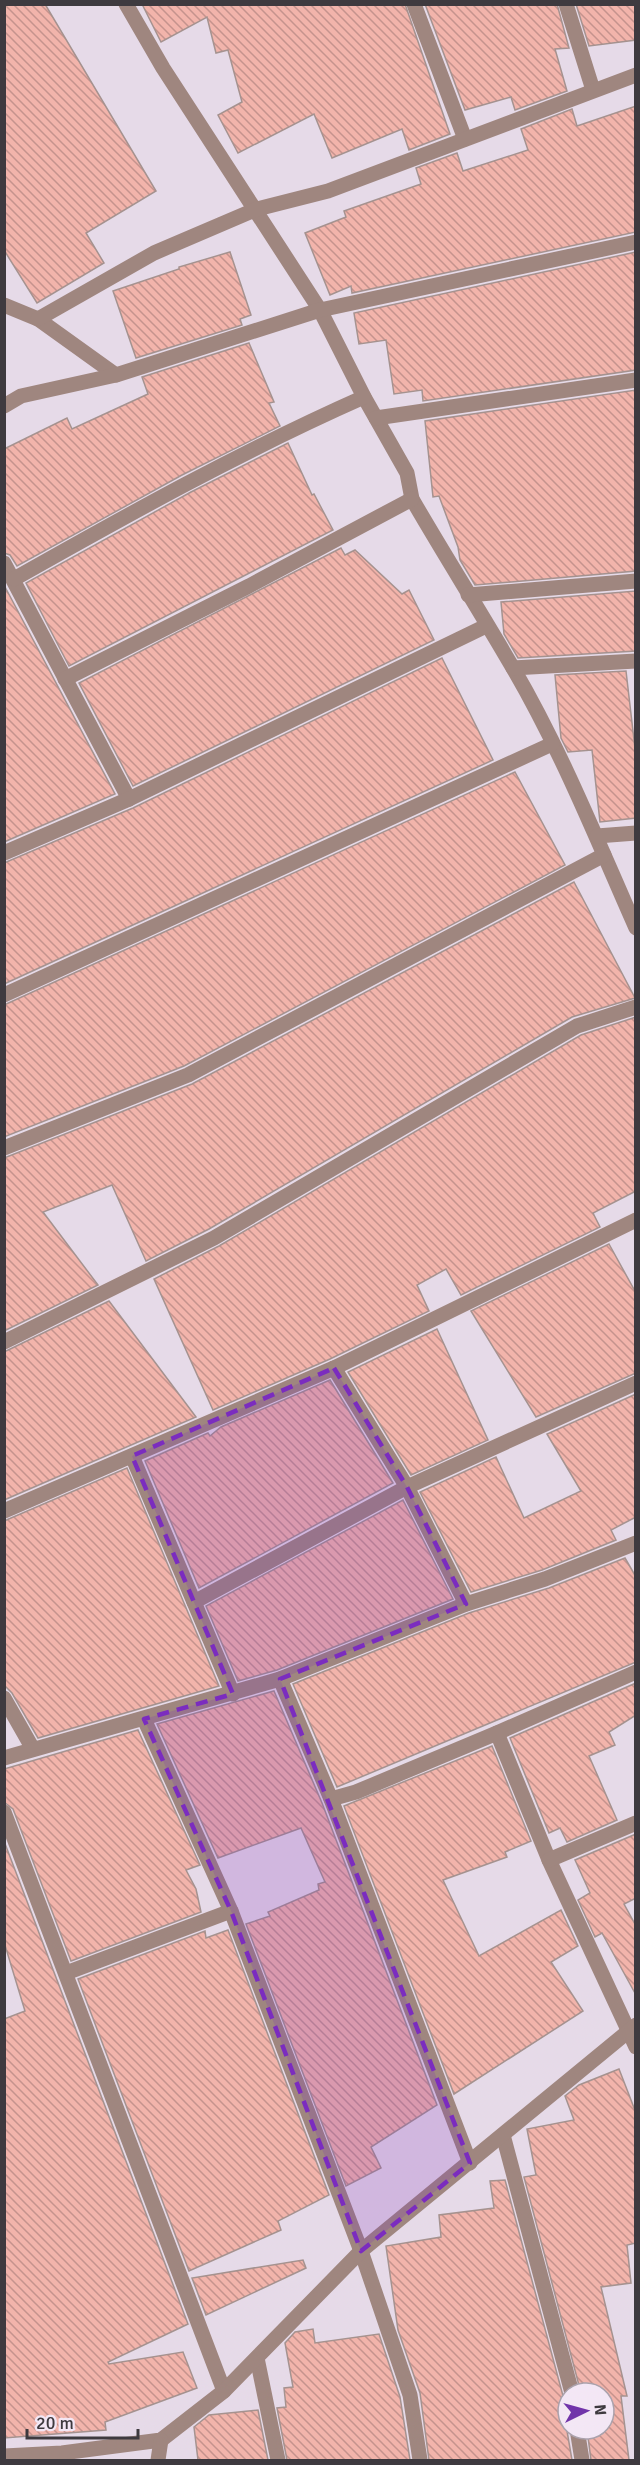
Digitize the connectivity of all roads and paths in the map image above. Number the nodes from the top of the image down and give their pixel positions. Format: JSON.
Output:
{"nodes":[{"id":1,"x":126,"y":4,"type":"edge"},
{"id":2,"x":414,"y":4,"type":"edge"},
{"id":3,"x":566,"y":4,"type":"edge"},
{"id":4,"x":636,"y":75,"type":"edge"},
{"id":5,"x":593,"y":90,"type":"junction"},
{"id":6,"x":465,"y":139,"type":"junction"},
{"id":7,"x":257,"y":209,"type":"junction"},
{"id":8,"x":636,"y":242,"type":"edge"},
{"id":9,"x":4,"y":305,"type":"edge"},
{"id":10,"x":320,"y":310,"type":"junction"},
{"id":11,"x":38,"y":319,"type":"junction"},
{"id":12,"x":116,"y":375,"type":"junction"},
{"id":13,"x":636,"y":380,"type":"edge"},
{"id":14,"x":364,"y":397,"type":"junction"},
{"id":15,"x":4,"y":406,"type":"edge"},
{"id":16,"x":376,"y":418,"type":"junction"},
{"id":17,"x":412,"y":499,"type":"junction"},
{"id":18,"x":4,"y":563,"type":"edge"},
{"id":19,"x":14,"y":579,"type":"junction"},
{"id":20,"x":636,"y":581,"type":"edge"},
{"id":21,"x":468,"y":595,"type":"junction"},
{"id":22,"x":486,"y":626,"type":"junction"},
{"id":23,"x":636,"y":661,"type":"edge"},
{"id":24,"x":513,"y":668,"type":"junction"},
{"id":25,"x":65,"y":679,"type":"junction"},
{"id":26,"x":552,"y":744,"type":"junction"},
{"id":27,"x":129,"y":799,"type":"junction"},
{"id":28,"x":636,"y":833,"type":"edge"},
{"id":29,"x":597,"y":836,"type":"junction"},
{"id":30,"x":4,"y":853,"type":"edge"},
{"id":31,"x":604,"y":855,"type":"junction"},
{"id":32,"x":636,"y":928,"type":"edge"},
{"id":33,"x":4,"y":995,"type":"edge"},
{"id":34,"x":636,"y":1007,"type":"edge"},
{"id":35,"x":4,"y":1148,"type":"edge"},
{"id":36,"x":636,"y":1220,"type":"edge"},
{"id":37,"x":4,"y":1342,"type":"edge"},
{"id":38,"x":334,"y":1368,"type":"junction"},
{"id":39,"x":636,"y":1383,"type":"edge"},
{"id":40,"x":132,"y":1456,"type":"junction"},
{"id":41,"x":407,"y":1487,"type":"junction"},
{"id":42,"x":4,"y":1511,"type":"edge"},
{"id":43,"x":636,"y":1543,"type":"edge"},
{"id":44,"x":194,"y":1602,"type":"junction"},
{"id":45,"x":466,"y":1604,"type":"junction"},
{"id":46,"x":636,"y":1672,"type":"edge"},
{"id":47,"x":280,"y":1679,"type":"junction"},
{"id":48,"x":233,"y":1694,"type":"junction"},
{"id":49,"x":4,"y":1698,"type":"edge"},
{"id":50,"x":144,"y":1719,"type":"junction"},
{"id":51,"x":497,"y":1733,"type":"junction"},
{"id":52,"x":33,"y":1749,"type":"junction"},
{"id":53,"x":4,"y":1758,"type":"edge"},
{"id":54,"x":331,"y":1799,"type":"junction"},
{"id":55,"x":4,"y":1812,"type":"edge"},
{"id":56,"x":636,"y":1823,"type":"edge"},
{"id":57,"x":549,"y":1860,"type":"junction"},
{"id":58,"x":231,"y":1911,"type":"junction"},
{"id":59,"x":66,"y":1973,"type":"junction"},
{"id":60,"x":632,"y":2027,"type":"edge"},
{"id":61,"x":636,"y":2047,"type":"edge"},
{"id":62,"x":503,"y":2135,"type":"junction"},
{"id":63,"x":470,"y":2163,"type":"junction"},
{"id":64,"x":361,"y":2251,"type":"junction"},
{"id":65,"x":257,"y":2358,"type":"junction"},
{"id":66,"x":569,"y":2381,"type":"edge"},
{"id":67,"x":224,"y":2391,"type":"junction"},
{"id":68,"x":161,"y":2440,"type":"junction"},
{"id":69,"x":579,"y":2441,"type":"edge"},
{"id":70,"x":4,"y":2456,"type":"edge"},
{"id":71,"x":158,"y":2460,"type":"edge"},
{"id":72,"x":278,"y":2460,"type":"edge"},
{"id":73,"x":420,"y":2460,"type":"edge"},
{"id":74,"x":582,"y":2460,"type":"edge"}],
"edges":[{"from":1,"to":7,"type":"street"},
{"from":2,"to":6,"type":"street"},
{"from":3,"to":5,"type":"street"},
{"from":4,"to":5,"type":"street"},
{"from":5,"to":6,"type":"street"},
{"from":6,"to":7,"type":"street"},
{"from":7,"to":10,"type":"street"},
{"from":7,"to":11,"type":"street"},
{"from":8,"to":10,"type":"street"},
{"from":9,"to":11,"type":"street"},
{"from":10,"to":12,"type":"street"},
{"from":10,"to":14,"type":"street"},
{"from":11,"to":12,"type":"street"},
{"from":12,"to":15,"type":"street"},
{"from":13,"to":16,"type":"street"},
{"from":14,"to":16,"type":"street"},
{"from":14,"to":19,"type":"street"},
{"from":16,"to":17,"type":"street"},
{"from":17,"to":21,"type":"street"},
{"from":17,"to":25,"type":"street"},
{"from":18,"to":19,"type":"street"},
{"from":19,"to":25,"type":"street"},
{"from":20,"to":21,"type":"street"},
{"from":21,"to":22,"type":"street"},
{"from":22,"to":24,"type":"street"},
{"from":22,"to":27,"type":"street"},
{"from":23,"to":24,"type":"street"},
{"from":24,"to":26,"type":"street"},
{"from":25,"to":27,"type":"street"},
{"from":26,"to":29,"type":"street"},
{"from":26,"to":33,"type":"street"},
{"from":27,"to":30,"type":"street"},
{"from":28,"to":29,"type":"street"},
{"from":29,"to":31,"type":"street"},
{"from":31,"to":32,"type":"street"},
{"from":31,"to":35,"type":"street"},
{"from":34,"to":37,"type":"street"},
{"from":36,"to":38,"type":"street"},
{"from":38,"to":40,"type":"street"},
{"from":38,"to":41,"type":"street"},
{"from":39,"to":41,"type":"street"},
{"from":40,"to":42,"type":"street"},
{"from":40,"to":44,"type":"street"},
{"from":41,"to":44,"type":"street"},
{"from":41,"to":45,"type":"street"},
{"from":43,"to":45,"type":"street"},
{"from":44,"to":48,"type":"street"},
{"from":45,"to":47,"type":"street"},
{"from":46,"to":51,"type":"street"},
{"from":47,"to":48,"type":"street"},
{"from":47,"to":54,"type":"street"},
{"from":48,"to":50,"type":"street"},
{"from":49,"to":52,"type":"street"},
{"from":50,"to":52,"type":"street"},
{"from":50,"to":58,"type":"street"},
{"from":51,"to":54,"type":"street"},
{"from":51,"to":57,"type":"street"},
{"from":52,"to":53,"type":"street"},
{"from":54,"to":63,"type":"street"},
{"from":55,"to":59,"type":"street"},
{"from":56,"to":57,"type":"street"},
{"from":57,"to":60,"type":"street"},
{"from":58,"to":59,"type":"street"},
{"from":58,"to":64,"type":"street"},
{"from":59,"to":67,"type":"street"},
{"from":60,"to":61,"type":"street"},
{"from":60,"to":62,"type":"street"},
{"from":62,"to":63,"type":"street"},
{"from":62,"to":66,"type":"street"},
{"from":63,"to":64,"type":"street"},
{"from":64,"to":65,"type":"street"},
{"from":64,"to":73,"type":"street"},
{"from":65,"to":67,"type":"street"},
{"from":65,"to":72,"type":"street"},
{"from":67,"to":68,"type":"street"},
{"from":68,"to":70,"type":"street"},
{"from":68,"to":71,"type":"street"},
{"from":69,"to":74,"type":"street"}]}
